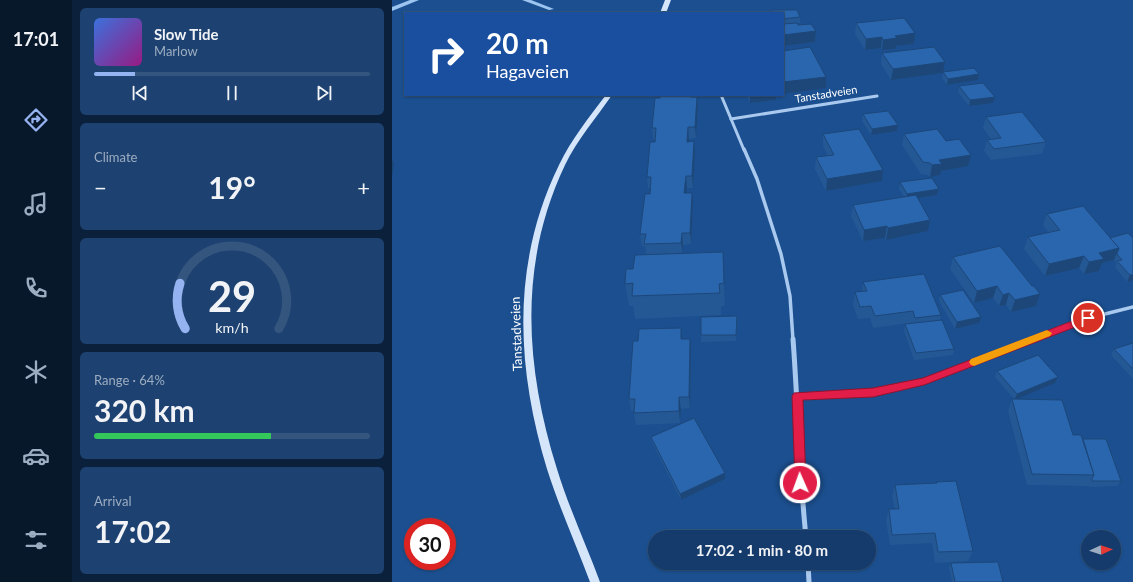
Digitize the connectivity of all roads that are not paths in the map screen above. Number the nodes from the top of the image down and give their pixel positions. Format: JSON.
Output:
{"nodes":[{"id":1,"x":668,"y":0,"type":"edge"},
{"id":2,"x":663,"y":12,"type":"edge"},
{"id":3,"x":608,"y":96,"type":"edge"},
{"id":4,"x":721,"y":96,"type":"edge"},
{"id":5,"x":877,"y":96,"type":"dead end"},
{"id":6,"x":731,"y":119,"type":"junction"},
{"id":7,"x":1133,"y":307,"type":"edge"},
{"id":8,"x":797,"y":396,"type":"junction"},
{"id":9,"x":805,"y":530,"type":"edge"},
{"id":10,"x":808,"y":570,"type":"edge"},
{"id":11,"x":595,"y":582,"type":"edge"},
{"id":12,"x":809,"y":582,"type":"edge"}],
"edges":[{"from":1,"to":2,"type":"main road"},
{"from":3,"to":11,"type":"main road","name":"Tanstadveien"},
{"from":4,"to":6,"type":"street"},
{"from":5,"to":6,"type":"street","name":"Tanstadveien"},
{"from":6,"to":8,"type":"street"},
{"from":7,"to":8,"type":"street"},
{"from":8,"to":9,"type":"street"},
{"from":10,"to":12,"type":"street"}]}
